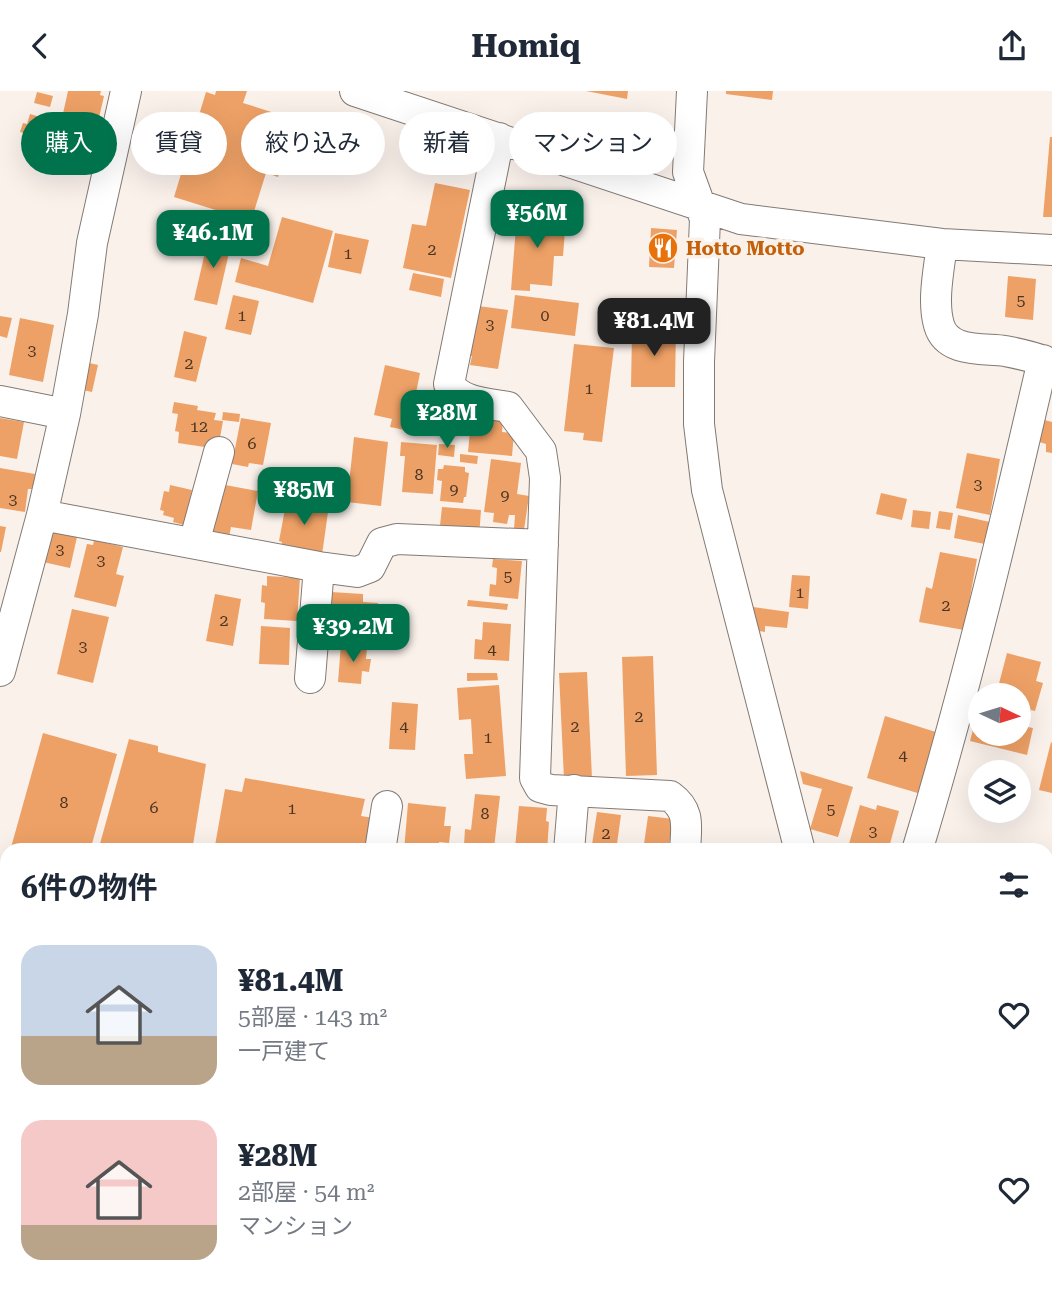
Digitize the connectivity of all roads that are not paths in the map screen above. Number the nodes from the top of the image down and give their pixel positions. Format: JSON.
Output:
{"nodes":[{"id":1,"x":126,"y":91,"type":"edge"},
{"id":2,"x":355,"y":91,"type":"edge"},
{"id":3,"x":692,"y":91,"type":"edge"},
{"id":4,"x":499,"y":138,"type":"junction"},
{"id":5,"x":702,"y":205,"type":"junction"},
{"id":6,"x":942,"y":244,"type":"junction"},
{"id":7,"x":1052,"y":250,"type":"edge"},
{"id":8,"x":1047,"y":362,"type":"edge"},
{"id":9,"x":0,"y":401,"type":"edge"},
{"id":10,"x":65,"y":414,"type":"junction"},
{"id":11,"x":219,"y":452,"type":"dead end"},
{"id":12,"x":43,"y":515,"type":"junction"},
{"id":13,"x":194,"y":543,"type":"junction"},
{"id":14,"x":543,"y":545,"type":"junction"},
{"id":15,"x":319,"y":567,"type":"junction"},
{"id":16,"x":0,"y":671,"type":"edge"},
{"id":17,"x":310,"y":678,"type":"dead end"},
{"id":18,"x":574,"y":790,"type":"junction"},
{"id":19,"x":387,"y":806,"type":"dead end"},
{"id":20,"x":381,"y":843,"type":"edge"},
{"id":21,"x":570,"y":843,"type":"edge"},
{"id":22,"x":685,"y":843,"type":"edge"},
{"id":23,"x":798,"y":843,"type":"edge"},
{"id":24,"x":919,"y":843,"type":"edge"}],
"edges":[{"from":1,"to":10,"type":"street"},
{"from":2,"to":4,"type":"street"},
{"from":3,"to":5,"type":"street"},
{"from":4,"to":5,"type":"street"},
{"from":4,"to":14,"type":"street"},
{"from":5,"to":6,"type":"street"},
{"from":5,"to":23,"type":"street"},
{"from":6,"to":7,"type":"street"},
{"from":6,"to":8,"type":"street"},
{"from":8,"to":24,"type":"street"},
{"from":9,"to":10,"type":"street"},
{"from":10,"to":12,"type":"street"},
{"from":11,"to":13,"type":"street"},
{"from":12,"to":13,"type":"street"},
{"from":12,"to":16,"type":"street"},
{"from":13,"to":15,"type":"street"},
{"from":14,"to":15,"type":"street"},
{"from":14,"to":18,"type":"street"},
{"from":15,"to":17,"type":"street"},
{"from":18,"to":21,"type":"street"},
{"from":18,"to":22,"type":"street"},
{"from":19,"to":20,"type":"street"}]}
